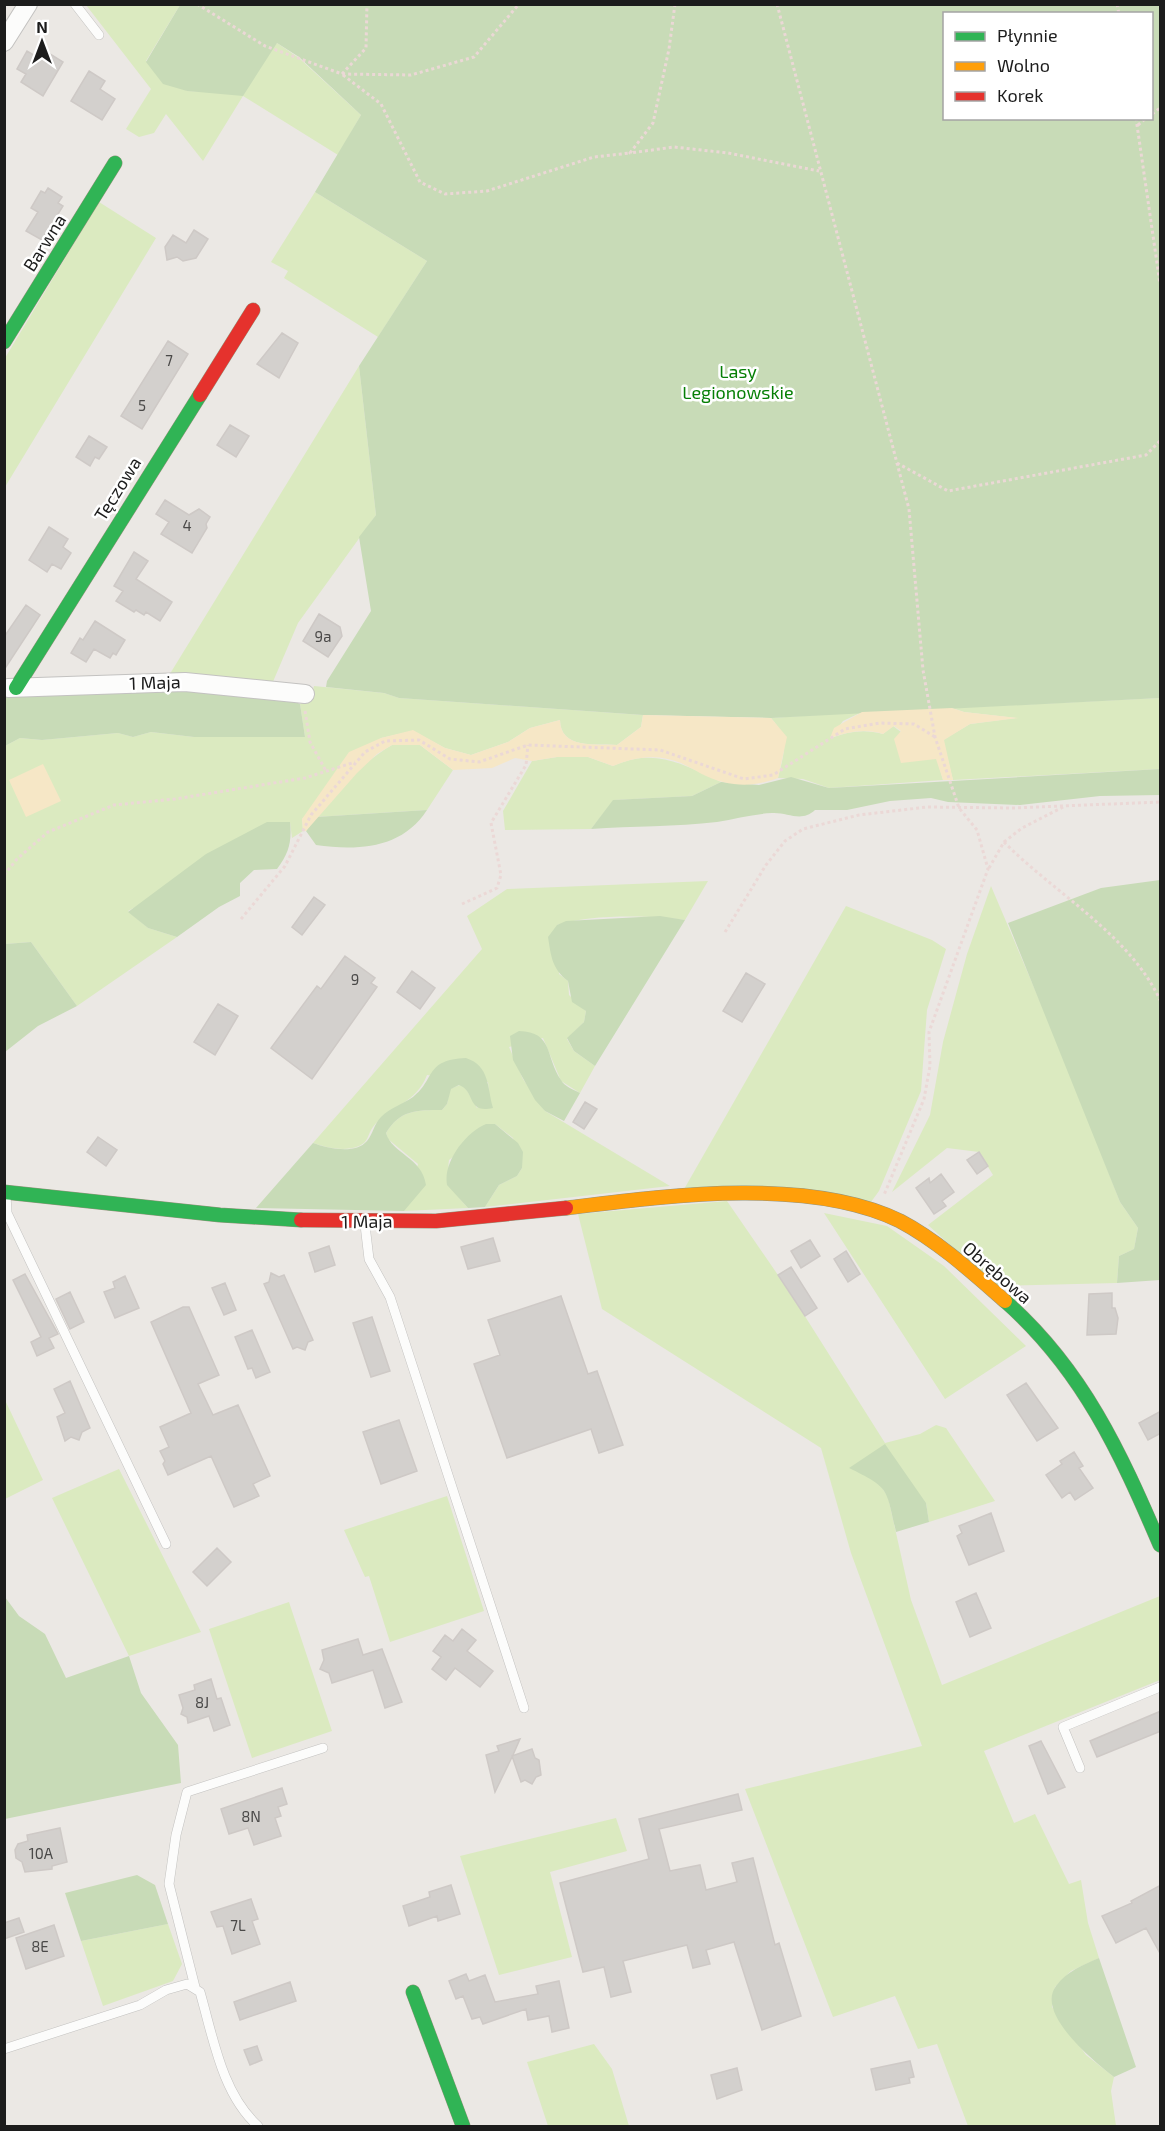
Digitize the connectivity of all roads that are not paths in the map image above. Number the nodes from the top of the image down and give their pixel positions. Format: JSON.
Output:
{"nodes":[{"id":1,"x":28,"y":4,"type":"edge"},
{"id":2,"x":75,"y":4,"type":"edge"},
{"id":3,"x":99,"y":35,"type":"dead end"},
{"id":4,"x":4,"y":42,"type":"edge"},
{"id":5,"x":115,"y":163,"type":"dead end"},
{"id":6,"x":253,"y":310,"type":"dead end"},
{"id":7,"x":4,"y":342,"type":"edge"},
{"id":8,"x":10,"y":688,"type":"edge"},
{"id":9,"x":305,"y":694,"type":"road end"},
{"id":10,"x":5,"y":1192,"type":"edge"},
{"id":11,"x":730,"y":1194,"type":"joint"},
{"id":12,"x":364,"y":1222,"type":"junction"},
{"id":13,"x":166,"y":1544,"type":"dead end"},
{"id":14,"x":1161,"y":1545,"type":"edge"},
{"id":15,"x":1161,"y":1687,"type":"edge"},
{"id":16,"x":524,"y":1708,"type":"dead end"},
{"id":17,"x":323,"y":1748,"type":"dead end"},
{"id":18,"x":1080,"y":1768,"type":"dead end"},
{"id":19,"x":195,"y":1987,"type":"junction"},
{"id":20,"x":413,"y":1992,"type":"dead end"},
{"id":21,"x":4,"y":2049,"type":"edge"},
{"id":22,"x":258,"y":2127,"type":"edge"},
{"id":23,"x":463,"y":2127,"type":"edge"}],
"edges":[{"from":1,"to":4,"type":"street"},
{"from":2,"to":3,"type":"lane"},
{"from":5,"to":7,"type":"street","name":"Barwna"},
{"from":6,"to":8,"type":"street","name":"Tęczowa"},
{"from":8,"to":9,"type":"street","name":"1 Maja"},
{"from":10,"to":12,"type":"street","name":"1 Maja"},
{"from":10,"to":13,"type":"lane"},
{"from":11,"to":12,"type":"street","name":"1 Maja"},
{"from":11,"to":14,"type":"street","name":"Obrębowa"},
{"from":12,"to":16,"type":"lane"},
{"from":15,"to":18,"type":"lane"},
{"from":17,"to":19,"type":"lane"},
{"from":19,"to":21,"type":"lane"},
{"from":19,"to":22,"type":"lane"},
{"from":20,"to":23,"type":"street"}]}
